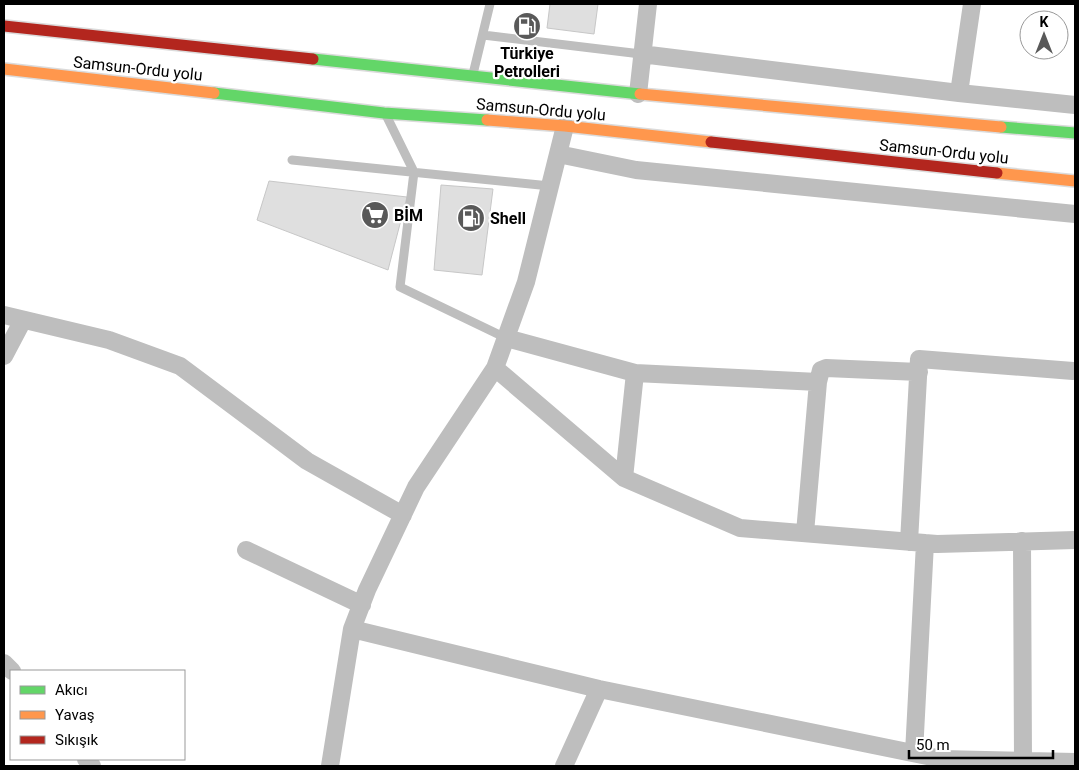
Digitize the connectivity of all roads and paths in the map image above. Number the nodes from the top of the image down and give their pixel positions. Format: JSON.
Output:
{"nodes":[{"id":1,"x":490,"y":4,"type":"edge"},
{"id":2,"x":648,"y":4,"type":"edge"},
{"id":3,"x":972,"y":4,"type":"edge"},
{"id":4,"x":4,"y":26,"type":"edge"},
{"id":5,"x":483,"y":35,"type":"junction"},
{"id":6,"x":642,"y":54,"type":"junction"},
{"id":7,"x":4,"y":69,"type":"edge"},
{"id":8,"x":473,"y":76,"type":"junction"},
{"id":9,"x":959,"y":93,"type":"junction"},
{"id":10,"x":638,"y":94,"type":"junction"},
{"id":11,"x":1075,"y":105,"type":"edge"},
{"id":12,"x":384,"y":112,"type":"junction"},
{"id":13,"x":565,"y":126,"type":"junction"},
{"id":14,"x":1075,"y":133,"type":"edge"},
{"id":15,"x":558,"y":154,"type":"junction"},
{"id":16,"x":292,"y":160,"type":"dead end"},
{"id":17,"x":414,"y":172,"type":"junction"},
{"id":18,"x":1075,"y":182,"type":"edge"},
{"id":19,"x":550,"y":186,"type":"junction"},
{"id":20,"x":1075,"y":214,"type":"edge"},
{"id":21,"x":4,"y":314,"type":"edge"},
{"id":22,"x":23,"y":320,"type":"junction"},
{"id":23,"x":506,"y":338,"type":"junction"},
{"id":24,"x":4,"y":356,"type":"edge"},
{"id":25,"x":496,"y":368,"type":"junction"},
{"id":26,"x":1072,"y":371,"type":"dead end"},
{"id":27,"x":635,"y":372,"type":"junction"},
{"id":28,"x":918,"y":372,"type":"junction"},
{"id":29,"x":818,"y":382,"type":"junction"},
{"id":30,"x":624,"y":478,"type":"junction"},
{"id":31,"x":402,"y":515,"type":"junction"},
{"id":32,"x":805,"y":533,"type":"junction"},
{"id":33,"x":1022,"y":540,"type":"junction"},
{"id":34,"x":1075,"y":540,"type":"edge"},
{"id":35,"x":917,"y":542,"type":"junction"},
{"id":36,"x":246,"y":550,"type":"dead end"},
{"id":37,"x":362,"y":605,"type":"junction"},
{"id":38,"x":352,"y":629,"type":"junction"},
{"id":39,"x":599,"y":689,"type":"junction"},
{"id":40,"x":914,"y":753,"type":"junction"},
{"id":41,"x":1023,"y":761,"type":"junction"},
{"id":42,"x":1075,"y":762,"type":"edge"},
{"id":43,"x":330,"y":766,"type":"edge"},
{"id":44,"x":564,"y":766,"type":"edge"}],
"edges":[{"from":1,"to":5,"type":"lane"},
{"from":2,"to":6,"type":"street"},
{"from":3,"to":9,"type":"street"},
{"from":4,"to":8,"type":"highway","name":"Samsun-Ordu yolu"},
{"from":5,"to":6,"type":"lane"},
{"from":5,"to":8,"type":"lane"},
{"from":6,"to":9,"type":"street"},
{"from":6,"to":10,"type":"street"},
{"from":7,"to":12,"type":"highway","name":"Samsun-Ordu yolu"},
{"from":8,"to":10,"type":"highway","name":"Samsun-Ordu yolu"},
{"from":9,"to":11,"type":"street"},
{"from":10,"to":14,"type":"highway","name":"Samsun-Ordu yolu"},
{"from":12,"to":13,"type":"highway","name":"Samsun-Ordu yolu"},
{"from":12,"to":17,"type":"lane"},
{"from":13,"to":15,"type":"street"},
{"from":13,"to":18,"type":"highway","name":"Samsun-Ordu yolu"},
{"from":15,"to":19,"type":"street"},
{"from":15,"to":20,"type":"street"},
{"from":16,"to":17,"type":"lane"},
{"from":17,"to":19,"type":"lane"},
{"from":17,"to":23,"type":"lane"},
{"from":19,"to":23,"type":"street"},
{"from":21,"to":22,"type":"street"},
{"from":22,"to":24,"type":"street"},
{"from":22,"to":31,"type":"street"},
{"from":23,"to":25,"type":"street"},
{"from":23,"to":27,"type":"street"},
{"from":25,"to":30,"type":"street"},
{"from":25,"to":31,"type":"street"},
{"from":26,"to":28,"type":"street"},
{"from":27,"to":29,"type":"street"},
{"from":27,"to":30,"type":"street"},
{"from":28,"to":29,"type":"street"},
{"from":28,"to":35,"type":"street"},
{"from":29,"to":32,"type":"street"},
{"from":30,"to":32,"type":"street"},
{"from":31,"to":37,"type":"street"},
{"from":32,"to":35,"type":"street"},
{"from":33,"to":34,"type":"street"},
{"from":33,"to":35,"type":"street"},
{"from":33,"to":41,"type":"street"},
{"from":35,"to":40,"type":"street"},
{"from":36,"to":37,"type":"street"},
{"from":37,"to":38,"type":"street"},
{"from":38,"to":39,"type":"street"},
{"from":38,"to":43,"type":"street"},
{"from":39,"to":40,"type":"street"},
{"from":39,"to":44,"type":"street"},
{"from":40,"to":41,"type":"street"},
{"from":41,"to":42,"type":"street"}]}
